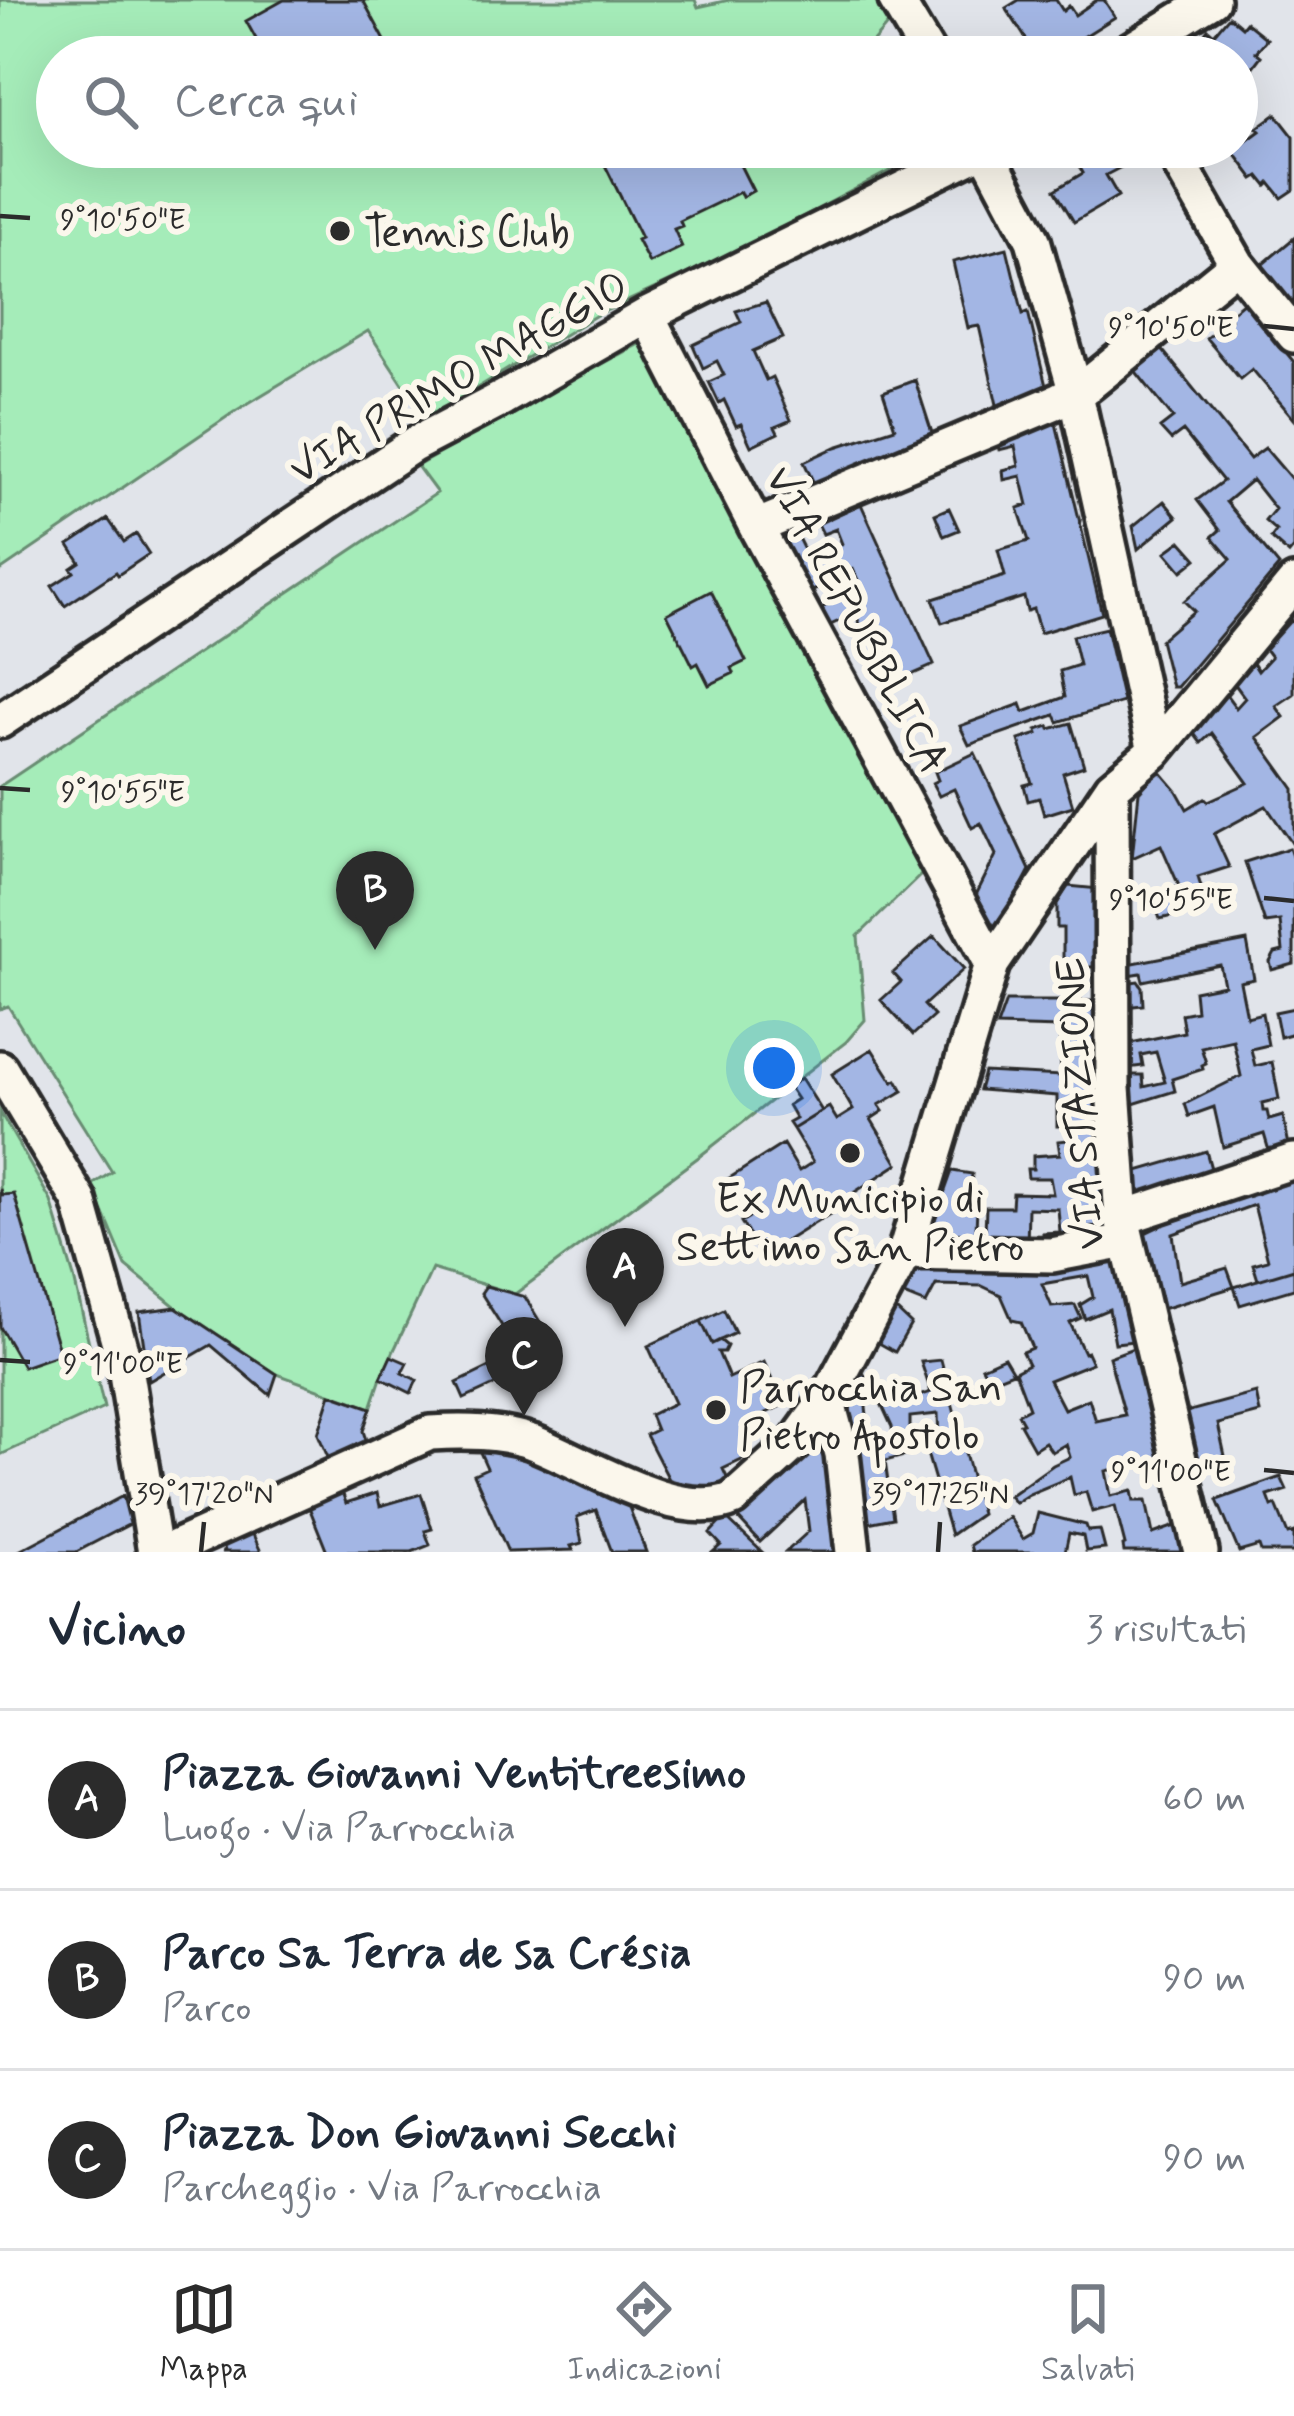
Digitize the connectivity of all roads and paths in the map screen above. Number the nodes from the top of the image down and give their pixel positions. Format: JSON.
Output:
{"nodes":[{"id":1,"x":896,"y":0,"type":"edge"},
{"id":2,"x":1212,"y":0,"type":"edge"},
{"id":3,"x":917,"y":36,"type":"edge"},
{"id":4,"x":1153,"y":36,"type":"edge"},
{"id":5,"x":945,"y":168,"type":"edge"},
{"id":6,"x":996,"y":168,"type":"edge"},
{"id":7,"x":1182,"y":168,"type":"edge"},
{"id":8,"x":1238,"y":264,"type":"junction"},
{"id":9,"x":647,"y":315,"type":"junction"},
{"id":10,"x":1294,"y":335,"type":"edge"},
{"id":11,"x":1075,"y":390,"type":"junction"},
{"id":12,"x":756,"y":526,"type":"junction"},
{"id":13,"x":1294,"y":583,"type":"edge"},
{"id":14,"x":0,"y":721,"type":"edge"},
{"id":15,"x":1155,"y":751,"type":"junction"},
{"id":16,"x":1112,"y":787,"type":"junction"},
{"id":17,"x":992,"y":964,"type":"junction"},
{"id":18,"x":0,"y":1068,"type":"edge"},
{"id":19,"x":1294,"y":1161,"type":"edge"},
{"id":20,"x":1124,"y":1230,"type":"junction"},
{"id":21,"x":904,"y":1252,"type":"junction"},
{"id":22,"x":827,"y":1399,"type":"junction"},
{"id":23,"x":155,"y":1552,"type":"edge"},
{"id":24,"x":165,"y":1552,"type":"edge"},
{"id":25,"x":853,"y":1552,"type":"edge"},
{"id":26,"x":1201,"y":1552,"type":"edge"}],
"edges":[{"from":1,"to":3,"type":"street"},
{"from":2,"to":4,"type":"street"},
{"from":5,"to":9,"type":"street","name":"VIA PRIMO MAGGIO"},
{"from":6,"to":11,"type":"street"},
{"from":7,"to":8,"type":"street"},
{"from":8,"to":10,"type":"street"},
{"from":8,"to":11,"type":"street"},
{"from":9,"to":12,"type":"street","name":"VIA REPUBBLICA"},
{"from":9,"to":14,"type":"street","name":"VIA PRIMO MAGGIO"},
{"from":11,"to":12,"type":"street"},
{"from":11,"to":15,"type":"street"},
{"from":12,"to":17,"type":"street","name":"VIA REPUBBLICA"},
{"from":13,"to":15,"type":"street"},
{"from":15,"to":16,"type":"street"},
{"from":16,"to":17,"type":"street"},
{"from":16,"to":20,"type":"street","name":"VIA STAZIONE"},
{"from":17,"to":21,"type":"street"},
{"from":18,"to":23,"type":"street"},
{"from":19,"to":20,"type":"street"},
{"from":20,"to":21,"type":"street"},
{"from":20,"to":26,"type":"street","name":"VIA STAZIONE"},
{"from":21,"to":22,"type":"street"},
{"from":22,"to":24,"type":"street"},
{"from":22,"to":25,"type":"street"}]}
